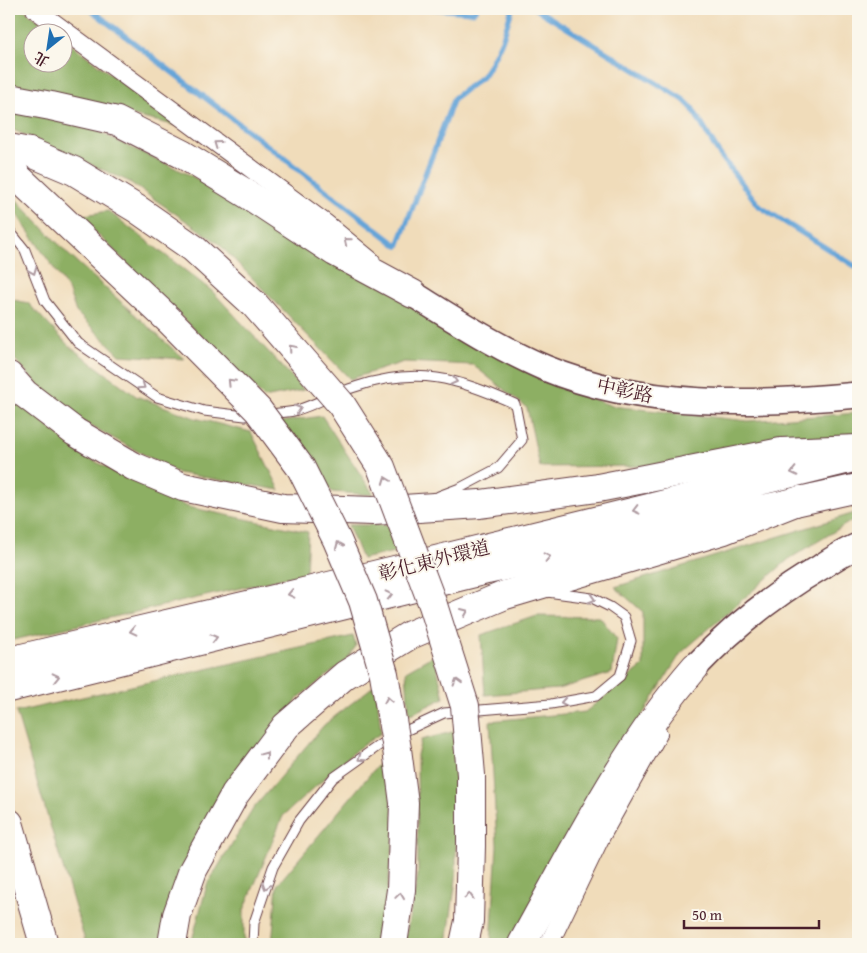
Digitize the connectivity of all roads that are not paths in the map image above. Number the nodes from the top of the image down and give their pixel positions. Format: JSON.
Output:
{"nodes":[{"id":1,"x":35,"y":9,"type":"edge"},
{"id":2,"x":9,"y":98,"type":"edge"},
{"id":3,"x":19,"y":150,"type":"edge"},
{"id":4,"x":9,"y":169,"type":"edge"},
{"id":5,"x":9,"y":230,"type":"edge"},
{"id":6,"x":412,"y":294,"type":"junction"},
{"id":7,"x":9,"y":376,"type":"edge"},
{"id":8,"x":858,"y":394,"type":"edge"},
{"id":9,"x":858,"y":449,"type":"edge"},
{"id":10,"x":858,"y":457,"type":"edge"},
{"id":11,"x":858,"y":488,"type":"edge"},
{"id":12,"x":800,"y":500,"type":"junction"},
{"id":13,"x":405,"y":508,"type":"junction"},
{"id":14,"x":858,"y":546,"type":"edge"},
{"id":15,"x":527,"y":590,"type":"junction"},
{"id":16,"x":9,"y":661,"type":"edge"},
{"id":17,"x":695,"y":667,"type":"junction"},
{"id":18,"x":9,"y":688,"type":"edge"},
{"id":19,"x":9,"y":823,"type":"edge"},
{"id":20,"x":44,"y":944,"type":"edge"},
{"id":21,"x":172,"y":944,"type":"edge"},
{"id":22,"x":253,"y":944,"type":"edge"},
{"id":23,"x":393,"y":944,"type":"edge"},
{"id":24,"x":464,"y":944,"type":"edge"},
{"id":25,"x":522,"y":944,"type":"edge"},
{"id":26,"x":550,"y":944,"type":"edge"}],
"edges":[{"from":6,"to":1,"type":"street","one_way":true},
{"from":2,"to":6,"type":"main road"},
{"from":24,"to":3,"type":"main road","one_way":true,"bridge":true},
{"from":23,"to":4,"type":"main road","one_way":true,"bridge":true},
{"from":5,"to":13,"type":"lane","one_way":true},
{"from":6,"to":8,"type":"street","name":"中彰路"},
{"from":7,"to":13,"type":"main road"},
{"from":9,"to":13,"type":"main road"},
{"from":10,"to":16,"type":"main road","name":"彰化東外環道","one_way":true},
{"from":11,"to":12,"type":"main road","name":"彰化東外環道"},
{"from":12,"to":15,"type":"main road"},
{"from":18,"to":12,"type":"main road","name":"彰化東外環道","one_way":true},
{"from":14,"to":17,"type":"street"},
{"from":21,"to":15,"type":"main road","one_way":true},
{"from":15,"to":22,"type":"lane","one_way":true},
{"from":17,"to":25,"type":"main road"},
{"from":17,"to":26,"type":"street"},
{"from":19,"to":20,"type":"main road"}]}
